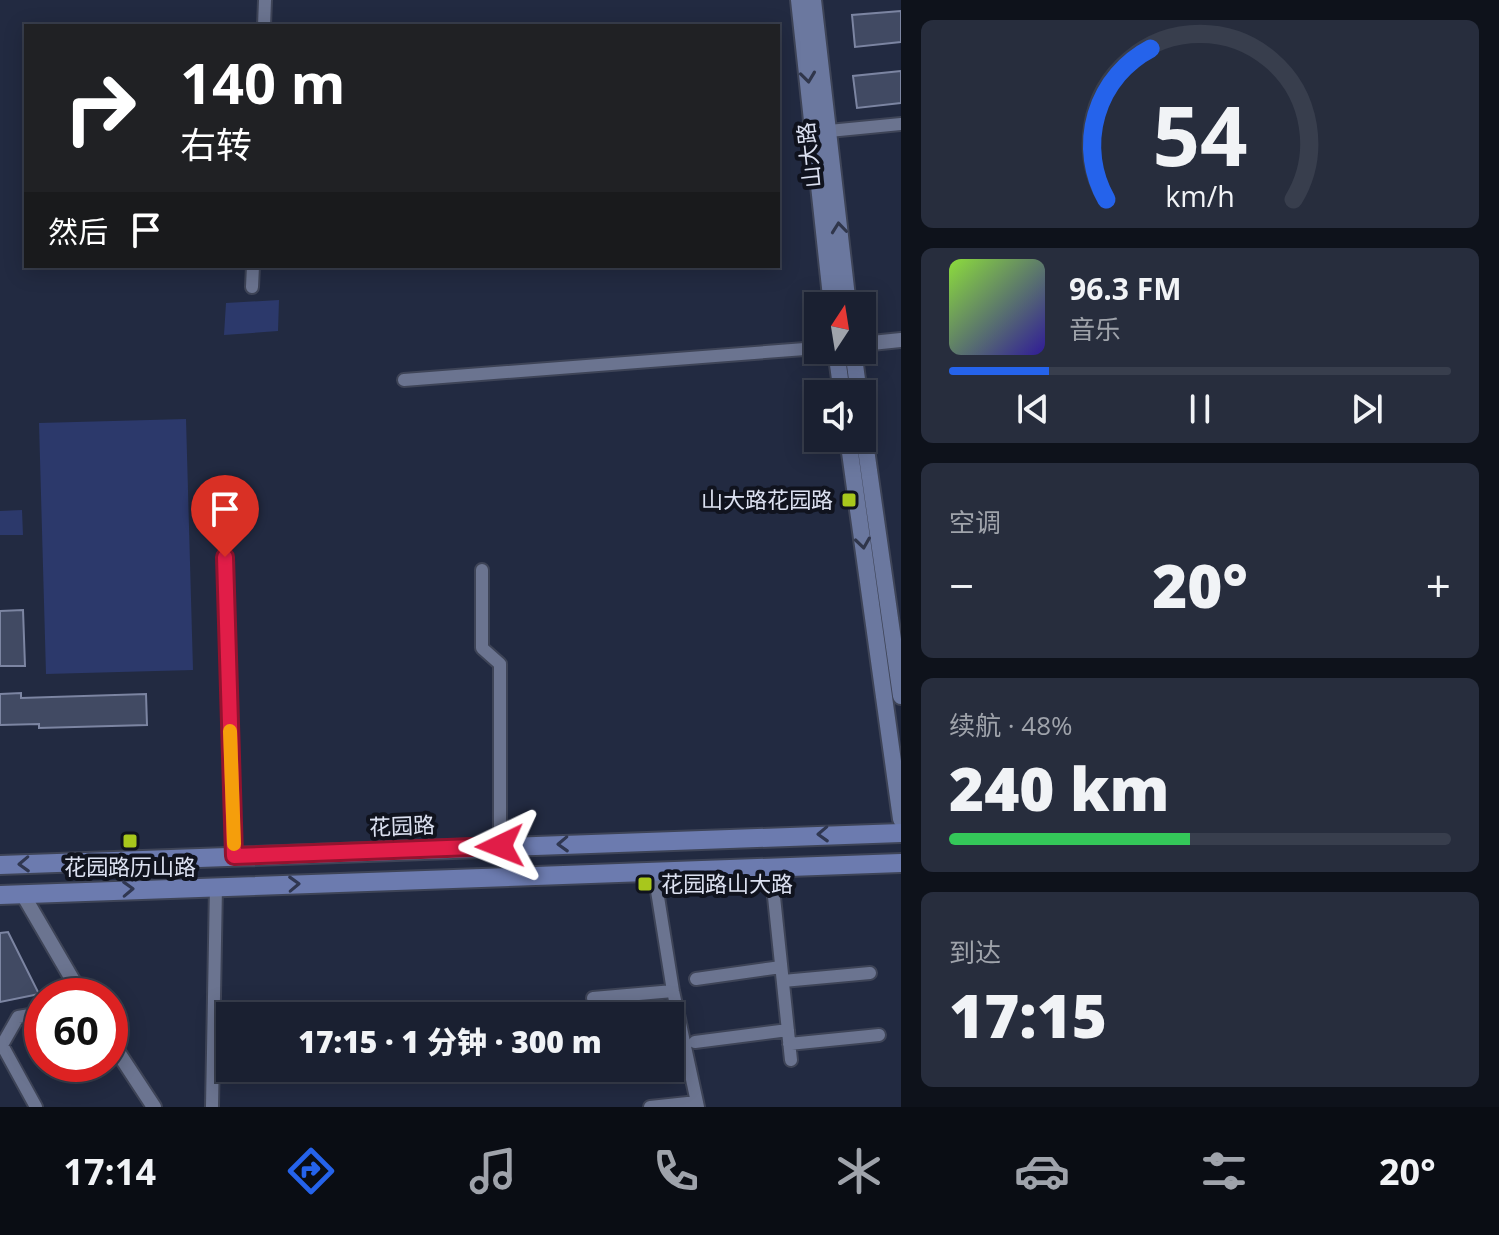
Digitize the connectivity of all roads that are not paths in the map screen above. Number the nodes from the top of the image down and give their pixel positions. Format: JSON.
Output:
{"nodes":[{"id":1,"x":265,"y":0,"type":"edge"},
{"id":2,"x":799,"y":0,"type":"edge"},
{"id":3,"x":813,"y":0,"type":"edge"},
{"id":4,"x":264,"y":24,"type":"edge"},
{"id":5,"x":901,"y":124,"type":"edge"},
{"id":6,"x":829,"y":131,"type":"junction"},
{"id":7,"x":253,"y":268,"type":"edge"},
{"id":8,"x":252,"y":287,"type":"dead end"},
{"id":9,"x":830,"y":292,"type":"edge"},
{"id":10,"x":846,"y":292,"type":"edge"},
{"id":11,"x":901,"y":340,"type":"edge"},
{"id":12,"x":876,"y":343,"type":"edge"},
{"id":13,"x":804,"y":349,"type":"edge"},
{"id":14,"x":404,"y":380,"type":"dead end"},
{"id":15,"x":850,"y":452,"type":"edge"},
{"id":16,"x":866,"y":452,"type":"edge"},
{"id":17,"x":225,"y":557,"type":"dead end"},
{"id":18,"x":482,"y":570,"type":"dead end"},
{"id":19,"x":882,"y":579,"type":"junction"},
{"id":20,"x":901,"y":640,"type":"edge"},
{"id":21,"x":901,"y":696,"type":"edge"},
{"id":22,"x":901,"y":819,"type":"edge"},
{"id":23,"x":901,"y":833,"type":"edge"},
{"id":24,"x":500,"y":846,"type":"junction"},
{"id":25,"x":234,"y":856,"type":"junction"},
{"id":26,"x":901,"y":863,"type":"edge"},
{"id":27,"x":0,"y":865,"type":"edge"},
{"id":28,"x":771,"y":868,"type":"junction"},
{"id":29,"x":654,"y":872,"type":"junction"},
{"id":30,"x":216,"y":886,"type":"junction"},
{"id":31,"x":22,"y":893,"type":"junction"},
{"id":32,"x":0,"y":895,"type":"edge"},
{"id":33,"x":781,"y":967,"type":"junction"},
{"id":34,"x":870,"y":973,"type":"dead end"},
{"id":35,"x":72,"y":978,"type":"edge"},
{"id":36,"x":696,"y":979,"type":"dead end"},
{"id":37,"x":783,"y":981,"type":"junction"},
{"id":38,"x":673,"y":991,"type":"junction"},
{"id":39,"x":593,"y":998,"type":"dead end"},
{"id":40,"x":24,"y":1016,"type":"edge"},
{"id":41,"x":788,"y":1030,"type":"junction"},
{"id":42,"x":879,"y":1035,"type":"dead end"},
{"id":43,"x":690,"y":1043,"type":"junction"},
{"id":44,"x":684,"y":1044,"type":"edge"},
{"id":45,"x":789,"y":1044,"type":"junction"},
{"id":46,"x":791,"y":1060,"type":"dead end"},
{"id":47,"x":128,"y":1067,"type":"edge"},
{"id":48,"x":697,"y":1105,"type":"edge"},
{"id":49,"x":36,"y":1107,"type":"edge"},
{"id":50,"x":154,"y":1107,"type":"edge"},
{"id":51,"x":212,"y":1107,"type":"edge"},
{"id":52,"x":650,"y":1107,"type":"edge"}],
"edges":[{"from":1,"to":4,"type":"street"},
{"from":2,"to":9,"type":"main road","name":"山大路","one_way":true},
{"from":3,"to":6,"type":"main road","name":"山大路"},
{"from":5,"to":6,"type":"street"},
{"from":10,"to":6,"type":"main road","name":"山大路","one_way":true},
{"from":7,"to":8,"type":"street"},
{"from":11,"to":12,"type":"street"},
{"from":13,"to":14,"type":"street"},
{"from":15,"to":22,"type":"main road","one_way":true},
{"from":16,"to":19,"type":"main road"},
{"from":17,"to":25,"type":"street"},
{"from":18,"to":24,"type":"street"},
{"from":19,"to":20,"type":"street"},
{"from":19,"to":21,"type":"main road"},
{"from":23,"to":24,"type":"main road","name":"花园路","one_way":true},
{"from":24,"to":25,"type":"main road","name":"花园路"},
{"from":25,"to":27,"type":"main road","name":"花园路","one_way":true},
{"from":26,"to":28,"type":"main road"},
{"from":28,"to":29,"type":"main road"},
{"from":28,"to":33,"type":"street"},
{"from":30,"to":29,"type":"main road","one_way":true},
{"from":29,"to":38,"type":"street"},
{"from":31,"to":30,"type":"main road","one_way":true},
{"from":30,"to":51,"type":"street"},
{"from":31,"to":32,"type":"main road"},
{"from":31,"to":35,"type":"street"},
{"from":33,"to":36,"type":"street"},
{"from":33,"to":37,"type":"street"},
{"from":34,"to":37,"type":"street"},
{"from":37,"to":41,"type":"street"},
{"from":38,"to":39,"type":"street"},
{"from":38,"to":43,"type":"street"},
{"from":40,"to":49,"type":"street"},
{"from":41,"to":43,"type":"street"},
{"from":41,"to":45,"type":"street"},
{"from":42,"to":45,"type":"street"},
{"from":43,"to":44,"type":"street"},
{"from":43,"to":48,"type":"street"},
{"from":45,"to":46,"type":"street"},
{"from":47,"to":50,"type":"street"},
{"from":48,"to":52,"type":"street"}]}
